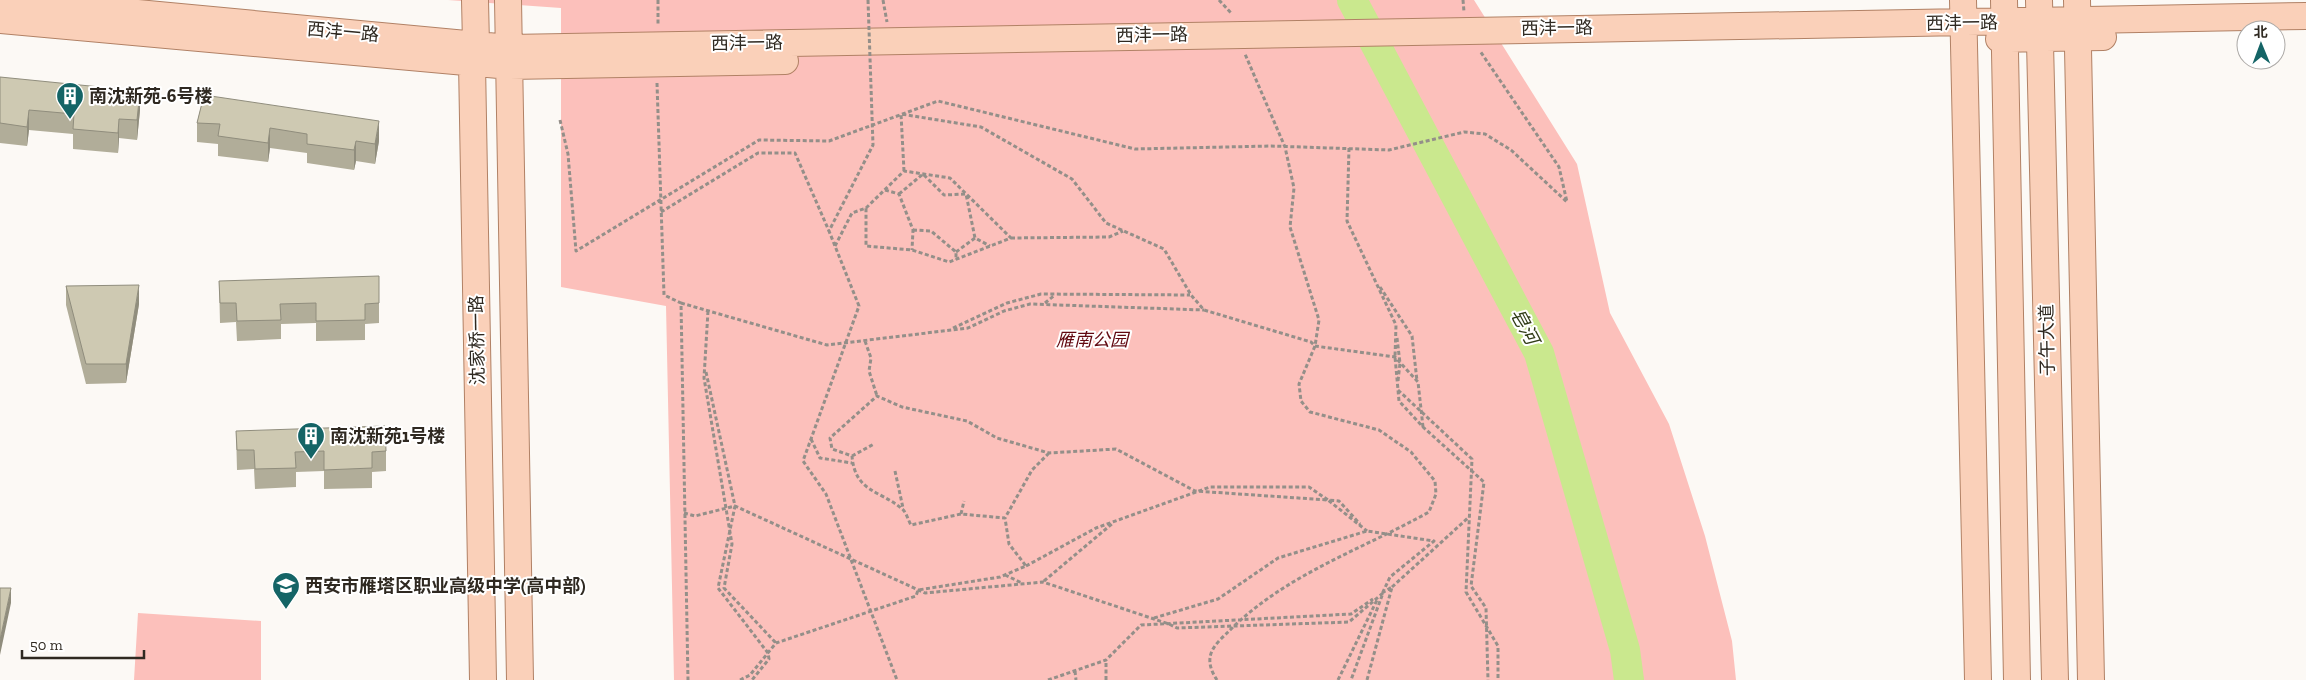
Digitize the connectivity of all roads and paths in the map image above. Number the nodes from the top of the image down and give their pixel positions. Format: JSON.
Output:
{"nodes":[{"id":1,"x":0,"y":0,"type":"edge"},
{"id":2,"x":476,"y":0,"type":"edge"},
{"id":3,"x":508,"y":0,"type":"edge"},
{"id":4,"x":868,"y":0,"type":"edge"},
{"id":5,"x":2306,"y":16,"type":"edge"},
{"id":6,"x":2040,"y":19,"type":"edge"},
{"id":7,"x":2077,"y":19,"type":"edge"},
{"id":8,"x":0,"y":20,"type":"edge"},
{"id":9,"x":2004,"y":20,"type":"edge"},
{"id":10,"x":1964,"y":21,"type":"edge"},
{"id":11,"x":2236,"y":34,"type":"edge"},
{"id":12,"x":2286,"y":34,"type":"edge"},
{"id":13,"x":2306,"y":34,"type":"edge"},
{"id":14,"x":1326,"y":40,"type":"junction"},
{"id":15,"x":1467,"y":41,"type":"junction"},
{"id":16,"x":1244,"y":51,"type":"junction"},
{"id":17,"x":474,"y":53,"type":"junction"},
{"id":18,"x":510,"y":57,"type":"junction"},
{"id":19,"x":657,"y":63,"type":"junction"},
{"id":20,"x":901,"y":114,"type":"junction"},
{"id":21,"x":560,"y":120,"type":"dead end"},
{"id":22,"x":1286,"y":146,"type":"junction"},
{"id":23,"x":1349,"y":148,"type":"junction"},
{"id":24,"x":904,"y":171,"type":"junction"},
{"id":25,"x":923,"y":174,"type":"junction"},
{"id":26,"x":884,"y":190,"type":"junction"},
{"id":27,"x":899,"y":194,"type":"junction"},
{"id":28,"x":966,"y":194,"type":"junction"},
{"id":29,"x":661,"y":199,"type":"junction"},
{"id":30,"x":866,"y":208,"type":"junction"},
{"id":31,"x":661,"y":212,"type":"junction"},
{"id":32,"x":914,"y":230,"type":"junction"},
{"id":33,"x":829,"y":231,"type":"junction"},
{"id":34,"x":1123,"y":231,"type":"junction"},
{"id":35,"x":975,"y":238,"type":"junction"},
{"id":36,"x":1011,"y":238,"type":"junction"},
{"id":37,"x":835,"y":246,"type":"junction"},
{"id":38,"x":990,"y":246,"type":"junction"},
{"id":39,"x":912,"y":250,"type":"junction"},
{"id":40,"x":956,"y":252,"type":"junction"},
{"id":41,"x":956,"y":260,"type":"junction"},
{"id":42,"x":1374,"y":278,"type":"junction"},
{"id":43,"x":1056,"y":294,"type":"junction"},
{"id":44,"x":1191,"y":296,"type":"junction"},
{"id":45,"x":681,"y":303,"type":"junction"},
{"id":46,"x":1044,"y":304,"type":"junction"},
{"id":47,"x":1204,"y":310,"type":"junction"},
{"id":48,"x":708,"y":311,"type":"junction"},
{"id":49,"x":1396,"y":325,"type":"junction"},
{"id":50,"x":951,"y":329,"type":"junction"},
{"id":51,"x":865,"y":341,"type":"junction"},
{"id":52,"x":1315,"y":346,"type":"junction"},
{"id":53,"x":1394,"y":358,"type":"junction"},
{"id":54,"x":1400,"y":363,"type":"junction"},
{"id":55,"x":705,"y":367,"type":"junction"},
{"id":56,"x":1418,"y":382,"type":"junction"},
{"id":57,"x":1398,"y":390,"type":"junction"},
{"id":58,"x":877,"y":396,"type":"junction"},
{"id":59,"x":1421,"y":412,"type":"junction"},
{"id":60,"x":1423,"y":427,"type":"junction"},
{"id":61,"x":811,"y":439,"type":"junction"},
{"id":62,"x":874,"y":444,"type":"dead end"},
{"id":63,"x":1049,"y":453,"type":"junction"},
{"id":64,"x":852,"y":456,"type":"junction"},
{"id":65,"x":852,"y":463,"type":"junction"},
{"id":66,"x":895,"y":471,"type":"dead end"},
{"id":67,"x":1472,"y":471,"type":"junction"},
{"id":68,"x":1195,"y":491,"type":"junction"},
{"id":69,"x":1328,"y":500,"type":"junction"},
{"id":70,"x":964,"y":501,"type":"dead end"},
{"id":71,"x":735,"y":506,"type":"junction"},
{"id":72,"x":724,"y":508,"type":"junction"},
{"id":73,"x":903,"y":509,"type":"junction"},
{"id":74,"x":684,"y":512,"type":"junction"},
{"id":75,"x":961,"y":514,"type":"junction"},
{"id":76,"x":1470,"y":516,"type":"junction"},
{"id":77,"x":1005,"y":518,"type":"junction"},
{"id":78,"x":1116,"y":520,"type":"junction"},
{"id":79,"x":729,"y":529,"type":"junction"},
{"id":80,"x":1367,"y":531,"type":"junction"},
{"id":81,"x":1386,"y":534,"type":"junction"},
{"id":82,"x":1434,"y":541,"type":"junction"},
{"id":83,"x":1441,"y":543,"type":"junction"},
{"id":84,"x":1026,"y":566,"type":"junction"},
{"id":85,"x":1004,"y":575,"type":"junction"},
{"id":86,"x":1043,"y":582,"type":"junction"},
{"id":87,"x":1023,"y":583,"type":"junction"},
{"id":88,"x":1392,"y":587,"type":"junction"},
{"id":89,"x":718,"y":588,"type":"junction"},
{"id":90,"x":724,"y":588,"type":"junction"},
{"id":91,"x":918,"y":590,"type":"junction"},
{"id":92,"x":1383,"y":593,"type":"junction"},
{"id":93,"x":1378,"y":598,"type":"junction"},
{"id":94,"x":1154,"y":618,"type":"junction"},
{"id":95,"x":1240,"y":620,"type":"junction"},
{"id":96,"x":1169,"y":624,"type":"junction"},
{"id":97,"x":1234,"y":626,"type":"junction"},
{"id":98,"x":1486,"y":628,"type":"junction"},
{"id":99,"x":776,"y":644,"type":"junction"},
{"id":100,"x":768,"y":653,"type":"junction"},
{"id":101,"x":1106,"y":660,"type":"junction"},
{"id":102,"x":1075,"y":671,"type":"junction"},
{"id":103,"x":746,"y":678,"type":"edge"},
{"id":104,"x":1060,"y":678,"type":"edge"},
{"id":105,"x":483,"y":680,"type":"edge"},
{"id":106,"x":520,"y":680,"type":"edge"},
{"id":107,"x":688,"y":680,"type":"edge"},
{"id":108,"x":740,"y":680,"type":"edge"},
{"id":109,"x":752,"y":680,"type":"edge"},
{"id":110,"x":897,"y":680,"type":"edge"},
{"id":111,"x":1048,"y":680,"type":"edge"},
{"id":112,"x":1076,"y":680,"type":"edge"},
{"id":113,"x":1106,"y":680,"type":"edge"},
{"id":114,"x":1217,"y":680,"type":"edge"},
{"id":115,"x":1338,"y":680,"type":"edge"},
{"id":116,"x":1351,"y":680,"type":"edge"},
{"id":117,"x":1367,"y":680,"type":"edge"},
{"id":118,"x":1488,"y":680,"type":"edge"},
{"id":119,"x":1498,"y":680,"type":"edge"},
{"id":120,"x":1978,"y":680,"type":"edge"},
{"id":121,"x":2017,"y":680,"type":"edge"},
{"id":122,"x":2054,"y":680,"type":"edge"},
{"id":123,"x":2091,"y":680,"type":"edge"}],
"edges":[{"from":1,"to":17,"type":"main road","name":"西沣一路"},
{"from":2,"to":17,"type":"main road","name":"沈家桥一路"},
{"from":3,"to":18,"type":"main road"},
{"from":4,"to":33,"type":"path","bridge":true},
{"from":5,"to":7,"type":"main road","name":"西沣一路"},
{"from":6,"to":7,"type":"main road","name":"西沣一路"},
{"from":6,"to":9,"type":"main road","name":"西沣一路"},
{"from":6,"to":122,"type":"main road","name":"子午大道"},
{"from":7,"to":11,"type":"main road","name":"西沣一路"},
{"from":7,"to":123,"type":"main road"},
{"from":8,"to":17,"type":"main road","name":"西沣一路"},
{"from":9,"to":10,"type":"main road","name":"西沣一路"},
{"from":9,"to":121,"type":"main road","name":"子午大道"},
{"from":10,"to":15,"type":"main road","name":"西沣一路"},
{"from":10,"to":120,"type":"main road"},
{"from":12,"to":13,"type":"main road"},
{"from":14,"to":15,"type":"main road","name":"西沣一路"},
{"from":14,"to":16,"type":"main road","name":"西沣一路"},
{"from":14,"to":18,"type":"main road","name":"西沣一路"},
{"from":15,"to":23,"type":"path"},
{"from":16,"to":19,"type":"main road","name":"西沣一路"},
{"from":16,"to":22,"type":"path"},
{"from":17,"to":18,"type":"main road","name":"西沣一路"},
{"from":17,"to":105,"type":"main road","name":"沈家桥一路"},
{"from":18,"to":19,"type":"main road","name":"西沣一路"},
{"from":18,"to":106,"type":"main road"},
{"from":19,"to":29,"type":"path"},
{"from":20,"to":22,"type":"path"},
{"from":20,"to":24,"type":"path"},
{"from":20,"to":29,"type":"path"},
{"from":20,"to":34,"type":"path"},
{"from":21,"to":29,"type":"path"},
{"from":22,"to":23,"type":"path"},
{"from":22,"to":52,"type":"path"},
{"from":23,"to":42,"type":"path"},
{"from":24,"to":25,"type":"path"},
{"from":24,"to":26,"type":"path"},
{"from":25,"to":27,"type":"path"},
{"from":25,"to":28,"type":"path"},
{"from":25,"to":28,"type":"path"},
{"from":26,"to":27,"type":"path"},
{"from":26,"to":30,"type":"path"},
{"from":27,"to":32,"type":"path"},
{"from":28,"to":35,"type":"path"},
{"from":28,"to":36,"type":"path"},
{"from":29,"to":31,"type":"path"},
{"from":30,"to":37,"type":"path"},
{"from":30,"to":39,"type":"path"},
{"from":31,"to":33,"type":"path"},
{"from":31,"to":45,"type":"path"},
{"from":32,"to":39,"type":"path"},
{"from":32,"to":40,"type":"path"},
{"from":33,"to":37,"type":"path","bridge":true},
{"from":34,"to":36,"type":"path"},
{"from":34,"to":44,"type":"path"},
{"from":35,"to":38,"type":"path"},
{"from":35,"to":40,"type":"path"},
{"from":36,"to":38,"type":"path"},
{"from":37,"to":61,"type":"path","bridge":true},
{"from":38,"to":41,"type":"path"},
{"from":39,"to":41,"type":"path"},
{"from":40,"to":41,"type":"path"},
{"from":42,"to":49,"type":"path"},
{"from":42,"to":56,"type":"path"},
{"from":43,"to":44,"type":"path"},
{"from":43,"to":46,"type":"path"},
{"from":43,"to":50,"type":"path"},
{"from":44,"to":47,"type":"path"},
{"from":45,"to":48,"type":"path"},
{"from":45,"to":74,"type":"path"},
{"from":46,"to":47,"type":"path"},
{"from":46,"to":50,"type":"path"},
{"from":47,"to":52,"type":"path"},
{"from":48,"to":51,"type":"path"},
{"from":48,"to":55,"type":"path"},
{"from":49,"to":53,"type":"path"},
{"from":49,"to":54,"type":"path"},
{"from":50,"to":51,"type":"path"},
{"from":51,"to":58,"type":"path"},
{"from":52,"to":53,"type":"path"},
{"from":52,"to":81,"type":"path"},
{"from":53,"to":54,"type":"path"},
{"from":53,"to":57,"type":"path"},
{"from":54,"to":56,"type":"path"},
{"from":54,"to":57,"type":"path"},
{"from":55,"to":71,"type":"path"},
{"from":55,"to":72,"type":"path"},
{"from":56,"to":59,"type":"path"},
{"from":57,"to":59,"type":"path"},
{"from":57,"to":60,"type":"path"},
{"from":58,"to":63,"type":"path"},
{"from":58,"to":64,"type":"path"},
{"from":59,"to":60,"type":"path"},
{"from":59,"to":67,"type":"path"},
{"from":60,"to":67,"type":"path"},
{"from":61,"to":65,"type":"path"},
{"from":61,"to":110,"type":"path","bridge":true},
{"from":62,"to":64,"type":"path"},
{"from":63,"to":68,"type":"path"},
{"from":63,"to":77,"type":"path"},
{"from":64,"to":65,"type":"path"},
{"from":65,"to":73,"type":"path"},
{"from":66,"to":73,"type":"path"},
{"from":67,"to":76,"type":"path"},
{"from":67,"to":98,"type":"path"},
{"from":68,"to":69,"type":"path"},
{"from":68,"to":69,"type":"path"},
{"from":68,"to":78,"type":"path"},
{"from":69,"to":80,"type":"path"},
{"from":70,"to":75,"type":"path"},
{"from":71,"to":72,"type":"path"},
{"from":71,"to":79,"type":"path"},
{"from":71,"to":91,"type":"path"},
{"from":72,"to":74,"type":"path"},
{"from":72,"to":79,"type":"path"},
{"from":73,"to":75,"type":"path"},
{"from":74,"to":107,"type":"path"},
{"from":75,"to":77,"type":"path"},
{"from":76,"to":83,"type":"path"},
{"from":76,"to":98,"type":"path"},
{"from":77,"to":84,"type":"path"},
{"from":78,"to":84,"type":"path"},
{"from":78,"to":86,"type":"path"},
{"from":79,"to":89,"type":"path"},
{"from":79,"to":90,"type":"path"},
{"from":80,"to":81,"type":"path"},
{"from":80,"to":94,"type":"path"},
{"from":81,"to":82,"type":"path"},
{"from":81,"to":95,"type":"path"},
{"from":82,"to":83,"type":"path"},
{"from":82,"to":92,"type":"path"},
{"from":83,"to":88,"type":"path"},
{"from":84,"to":85,"type":"path"},
{"from":85,"to":87,"type":"path"},
{"from":85,"to":91,"type":"path"},
{"from":86,"to":87,"type":"path"},
{"from":86,"to":94,"type":"path"},
{"from":87,"to":91,"type":"path"},
{"from":88,"to":92,"type":"path"},
{"from":88,"to":117,"type":"path"},
{"from":89,"to":90,"type":"path"},
{"from":89,"to":100,"type":"path"},
{"from":90,"to":99,"type":"path"},
{"from":91,"to":99,"type":"path"},
{"from":92,"to":93,"type":"path"},
{"from":92,"to":95,"type":"path"},
{"from":92,"to":116,"type":"path"},
{"from":93,"to":97,"type":"path"},
{"from":93,"to":115,"type":"path"},
{"from":94,"to":96,"type":"path"},
{"from":95,"to":96,"type":"path"},
{"from":95,"to":97,"type":"path"},
{"from":96,"to":97,"type":"path"},
{"from":96,"to":101,"type":"path"},
{"from":97,"to":114,"type":"path"},
{"from":98,"to":118,"type":"path"},
{"from":98,"to":119,"type":"path"},
{"from":99,"to":100,"type":"path"},
{"from":100,"to":103,"type":"path"},
{"from":100,"to":109,"type":"path"},
{"from":101,"to":102,"type":"path"},
{"from":101,"to":113,"type":"path"},
{"from":102,"to":104,"type":"path"},
{"from":102,"to":112,"type":"path"},
{"from":103,"to":108,"type":"path"},
{"from":104,"to":111,"type":"path"}]}
